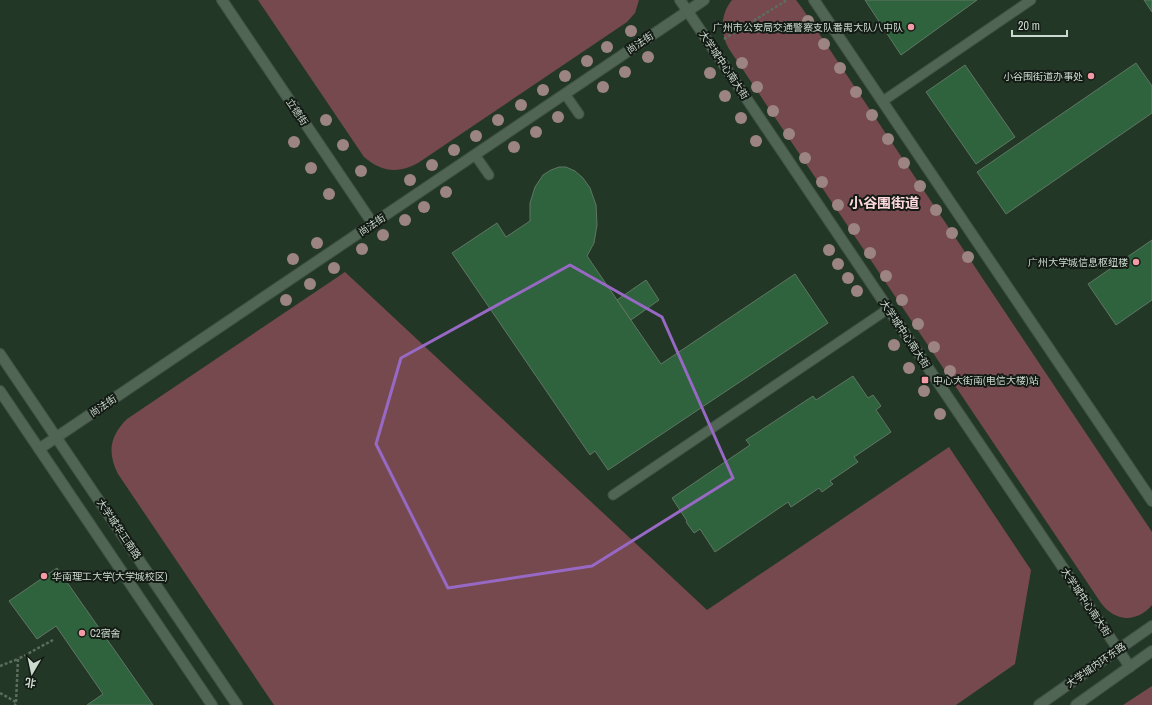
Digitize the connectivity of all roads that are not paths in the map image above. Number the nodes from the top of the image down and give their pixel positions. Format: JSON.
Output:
{"nodes":[{"id":1,"x":222,"y":0,"type":"edge"},
{"id":2,"x":680,"y":0,"type":"edge"},
{"id":3,"x":704,"y":0,"type":"edge"},
{"id":4,"x":814,"y":0,"type":"edge"},
{"id":5,"x":1031,"y":0,"type":"edge"},
{"id":6,"x":688,"y":11,"type":"junction"},
{"id":7,"x":565,"y":94,"type":"junction"},
{"id":8,"x":882,"y":101,"type":"junction"},
{"id":9,"x":579,"y":114,"type":"dead end"},
{"id":10,"x":475,"y":155,"type":"junction"},
{"id":11,"x":489,"y":175,"type":"dead end"},
{"id":12,"x":373,"y":224,"type":"junction"},
{"id":13,"x":888,"y":309,"type":"junction"},
{"id":14,"x":0,"y":354,"type":"edge"},
{"id":15,"x":0,"y":391,"type":"edge"},
{"id":16,"x":56,"y":437,"type":"junction"},
{"id":17,"x":39,"y":449,"type":"junction"},
{"id":18,"x":613,"y":495,"type":"dead end"},
{"id":19,"x":1152,"y":501,"type":"edge"},
{"id":20,"x":1152,"y":626,"type":"edge"},
{"id":21,"x":1118,"y":650,"type":"junction"},
{"id":22,"x":1152,"y":651,"type":"edge"},
{"id":23,"x":1130,"y":667,"type":"junction"},
{"id":24,"x":212,"y":705,"type":"edge"},
{"id":25,"x":237,"y":705,"type":"edge"},
{"id":26,"x":1039,"y":705,"type":"edge"},
{"id":27,"x":1076,"y":705,"type":"edge"}],
"edges":[{"from":1,"to":12,"type":"main road","name":"立德街"},
{"from":2,"to":6,"type":"main road","name":"大学城中心南大街"},
{"from":3,"to":6,"type":"main road","name":"尚法街"},
{"from":4,"to":8,"type":"main road"},
{"from":5,"to":8,"type":"lane"},
{"from":6,"to":7,"type":"main road","name":"尚法街"},
{"from":6,"to":13,"type":"main road","name":"大学城中心南大街"},
{"from":7,"to":9,"type":"lane"},
{"from":7,"to":10,"type":"main road","name":"尚法街"},
{"from":8,"to":19,"type":"main road"},
{"from":10,"to":11,"type":"lane"},
{"from":10,"to":12,"type":"main road","name":"尚法街"},
{"from":12,"to":16,"type":"main road","name":"尚法街"},
{"from":13,"to":18,"type":"lane"},
{"from":13,"to":21,"type":"main road","name":"大学城中心南大街"},
{"from":14,"to":16,"type":"main road","name":"大学城华工南路"},
{"from":15,"to":17,"type":"main road"},
{"from":16,"to":17,"type":"main road","name":"尚法街"},
{"from":16,"to":25,"type":"main road","name":"大学城华工南路"},
{"from":17,"to":24,"type":"main road"},
{"from":20,"to":21,"type":"main road","name":"大学城内环东路"},
{"from":21,"to":23,"type":"main road","name":"大学城中心南大街"},
{"from":21,"to":26,"type":"main road","name":"大学城内环东路"},
{"from":22,"to":23,"type":"main road","name":"大学城内环东路"},
{"from":23,"to":27,"type":"main road","name":"大学城内环东路"}]}
